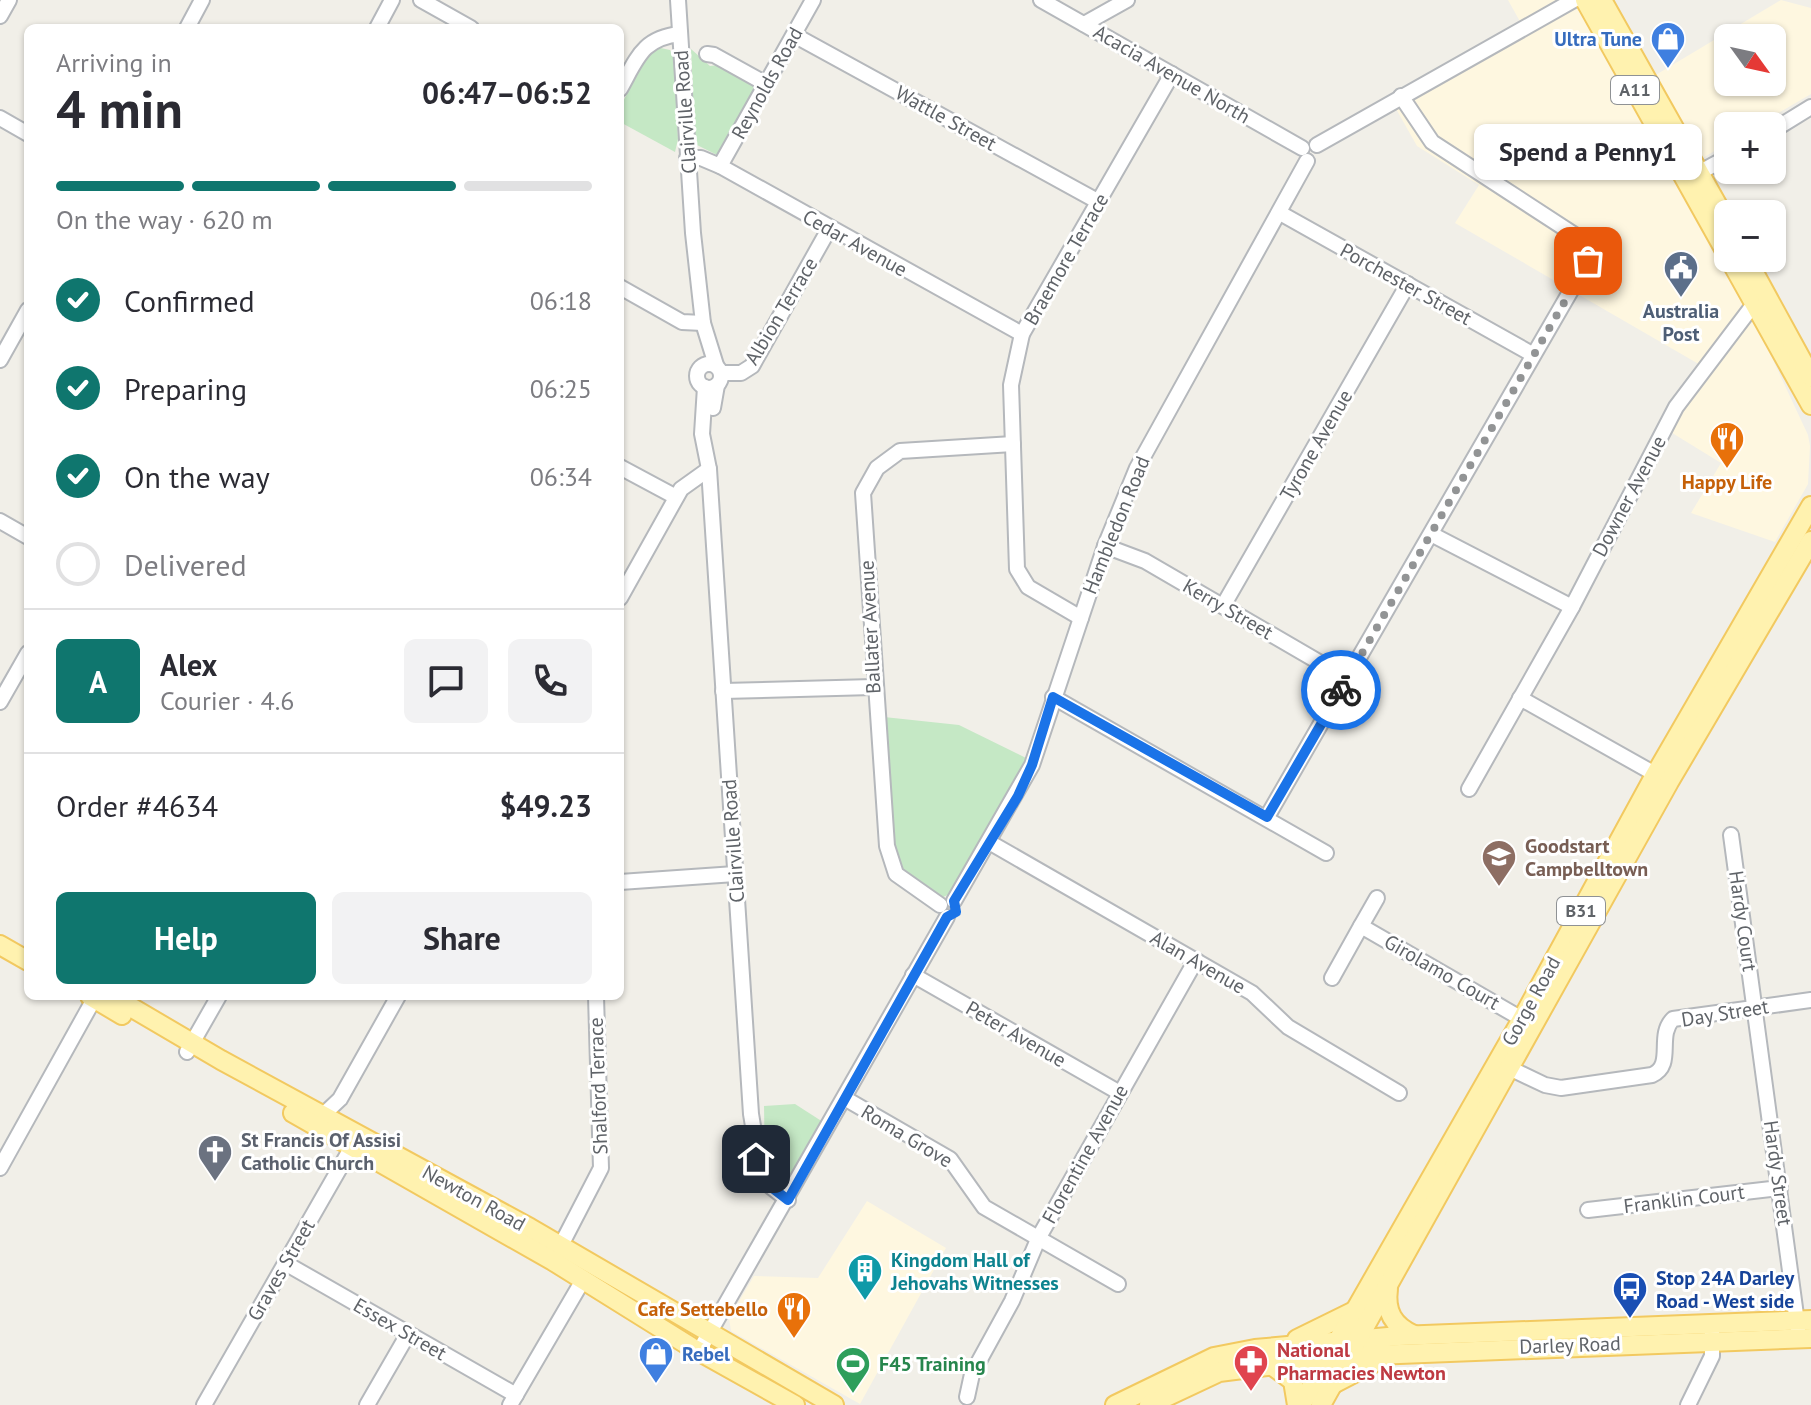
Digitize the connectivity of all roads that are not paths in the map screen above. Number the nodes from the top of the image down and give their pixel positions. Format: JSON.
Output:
{"nodes":[{"id":1,"x":9,"y":0,"type":"edge"},
{"id":2,"x":202,"y":0,"type":"edge"},
{"id":3,"x":392,"y":0,"type":"edge"},
{"id":4,"x":421,"y":0,"type":"edge"},
{"id":5,"x":678,"y":0,"type":"edge"},
{"id":6,"x":813,"y":0,"type":"edge"},
{"id":7,"x":1041,"y":0,"type":"edge"},
{"id":8,"x":1127,"y":0,"type":"edge"},
{"id":9,"x":1574,"y":0,"type":"edge"},
{"id":10,"x":1585,"y":0,"type":"edge"},
{"id":11,"x":1602,"y":0,"type":"edge"},
{"id":12,"x":0,"y":16,"type":"edge"},
{"id":13,"x":189,"y":24,"type":"edge"},
{"id":14,"x":379,"y":24,"type":"edge"},
{"id":15,"x":464,"y":24,"type":"edge"},
{"id":16,"x":1084,"y":24,"type":"junction"},
{"id":17,"x":680,"y":34,"type":"junction"},
{"id":18,"x":794,"y":35,"type":"junction"},
{"id":19,"x":707,"y":54,"type":"dead end"},
{"id":20,"x":1172,"y":74,"type":"junction"},
{"id":21,"x":624,"y":82,"type":"edge"},
{"id":22,"x":766,"y":84,"type":"junction"},
{"id":23,"x":1401,"y":96,"type":"junction"},
{"id":24,"x":1811,"y":107,"type":"edge"},
{"id":25,"x":0,"y":118,"type":"edge"},
{"id":26,"x":1786,"y":122,"type":"edge"},
{"id":27,"x":24,"y":132,"type":"edge"},
{"id":28,"x":1309,"y":151,"type":"junction"},
{"id":29,"x":687,"y":158,"type":"junction"},
{"id":30,"x":1714,"y":165,"type":"edge"},
{"id":31,"x":720,"y":166,"type":"junction"},
{"id":32,"x":1693,"y":176,"type":"junction"},
{"id":33,"x":1099,"y":202,"type":"junction"},
{"id":34,"x":1714,"y":205,"type":"edge"},
{"id":35,"x":1280,"y":213,"type":"junction"},
{"id":36,"x":1714,"y":223,"type":"edge"},
{"id":37,"x":829,"y":229,"type":"junction"},
{"id":38,"x":1737,"y":272,"type":"edge"},
{"id":39,"x":1754,"y":272,"type":"edge"},
{"id":40,"x":1408,"y":284,"type":"junction"},
{"id":41,"x":624,"y":289,"type":"edge"},
{"id":42,"x":1754,"y":304,"type":"junction"},
{"id":43,"x":24,"y":317,"type":"edge"},
{"id":44,"x":699,"y":324,"type":"junction"},
{"id":45,"x":1022,"y":334,"type":"junction"},
{"id":46,"x":1532,"y":354,"type":"junction"},
{"id":47,"x":0,"y":360,"type":"edge"},
{"id":48,"x":712,"y":375,"type":"junction"},
{"id":49,"x":1811,"y":377,"type":"edge"},
{"id":50,"x":1811,"y":405,"type":"edge"},
{"id":51,"x":1013,"y":444,"type":"junction"},
{"id":52,"x":624,"y":469,"type":"edge"},
{"id":53,"x":709,"y":469,"type":"junction"},
{"id":54,"x":676,"y":497,"type":"junction"},
{"id":55,"x":1810,"y":510,"type":"edge"},
{"id":56,"x":0,"y":521,"type":"edge"},
{"id":57,"x":1431,"y":534,"type":"junction"},
{"id":58,"x":24,"y":535,"type":"edge"},
{"id":59,"x":1811,"y":541,"type":"edge"},
{"id":60,"x":1105,"y":546,"type":"junction"},
{"id":61,"x":624,"y":591,"type":"edge"},
{"id":62,"x":1223,"y":606,"type":"junction"},
{"id":63,"x":1572,"y":607,"type":"junction"},
{"id":64,"x":1081,"y":618,"type":"junction"},
{"id":65,"x":24,"y":660,"type":"edge"},
{"id":66,"x":1348,"y":679,"type":"junction"},
{"id":67,"x":873,"y":687,"type":"junction"},
{"id":68,"x":723,"y":691,"type":"junction"},
{"id":69,"x":1053,"y":697,"type":"junction"},
{"id":70,"x":1520,"y":698,"type":"junction"},
{"id":71,"x":0,"y":702,"type":"edge"},
{"id":72,"x":1662,"y":778,"type":"junction"},
{"id":73,"x":1469,"y":789,"type":"dead end"},
{"id":74,"x":1267,"y":817,"type":"junction"},
{"id":75,"x":1731,"y":835,"type":"dead end"},
{"id":76,"x":989,"y":842,"type":"junction"},
{"id":77,"x":1326,"y":853,"type":"dead end"},
{"id":78,"x":735,"y":874,"type":"junction"},
{"id":79,"x":624,"y":882,"type":"edge"},
{"id":80,"x":1377,"y":898,"type":"dead end"},
{"id":81,"x":947,"y":908,"type":"junction"},
{"id":82,"x":1361,"y":926,"type":"junction"},
{"id":83,"x":0,"y":932,"type":"edge"},
{"id":84,"x":0,"y":945,"type":"edge"},
{"id":85,"x":24,"y":946,"type":"edge"},
{"id":86,"x":24,"y":959,"type":"edge"},
{"id":87,"x":1196,"y":960,"type":"junction"},
{"id":88,"x":913,"y":975,"type":"junction"},
{"id":89,"x":1332,"y":978,"type":"dead end"},
{"id":90,"x":97,"y":1000,"type":"edge"},
{"id":91,"x":104,"y":1000,"type":"edge"},
{"id":92,"x":217,"y":1000,"type":"edge"},
{"id":93,"x":396,"y":1000,"type":"edge"},
{"id":94,"x":596,"y":1000,"type":"edge"},
{"id":95,"x":1811,"y":1000,"type":"edge"},
{"id":96,"x":1755,"y":1007,"type":"junction"},
{"id":97,"x":1522,"y":1019,"type":"junction"},
{"id":98,"x":190,"y":1048,"type":"junction"},
{"id":99,"x":1504,"y":1065,"type":"junction"},
{"id":100,"x":1120,"y":1093,"type":"junction"},
{"id":101,"x":1399,"y":1093,"type":"dead end"},
{"id":102,"x":846,"y":1099,"type":"junction"},
{"id":103,"x":323,"y":1115,"type":"junction"},
{"id":104,"x":356,"y":1141,"type":"junction"},
{"id":105,"x":6,"y":1148,"type":"edge"},
{"id":106,"x":0,"y":1168,"type":"edge"},
{"id":107,"x":1780,"y":1188,"type":"junction"},
{"id":108,"x":788,"y":1200,"type":"junction"},
{"id":109,"x":1588,"y":1210,"type":"dead end"},
{"id":110,"x":1039,"y":1237,"type":"junction"},
{"id":111,"x":557,"y":1254,"type":"junction"},
{"id":112,"x":285,"y":1263,"type":"junction"},
{"id":113,"x":583,"y":1280,"type":"junction"},
{"id":114,"x":1391,"y":1282,"type":"junction"},
{"id":115,"x":1118,"y":1284,"type":"dead end"},
{"id":116,"x":1356,"y":1310,"type":"junction"},
{"id":117,"x":1805,"y":1329,"type":"edge"},
{"id":118,"x":1712,"y":1332,"type":"junction"},
{"id":119,"x":408,"y":1334,"type":"junction"},
{"id":120,"x":709,"y":1334,"type":"junction"},
{"id":121,"x":1414,"y":1335,"type":"junction"},
{"id":122,"x":1283,"y":1345,"type":"junction"},
{"id":123,"x":1349,"y":1345,"type":"junction"},
{"id":124,"x":699,"y":1351,"type":"junction"},
{"id":125,"x":1393,"y":1353,"type":"junction"},
{"id":126,"x":1329,"y":1358,"type":"junction"},
{"id":127,"x":1270,"y":1364,"type":"junction"},
{"id":128,"x":1333,"y":1385,"type":"junction"},
{"id":129,"x":967,"y":1397,"type":"dead end"},
{"id":130,"x":791,"y":1399,"type":"edge"},
{"id":131,"x":513,"y":1400,"type":"edge"},
{"id":132,"x":204,"y":1405,"type":"edge"},
{"id":133,"x":367,"y":1405,"type":"edge"},
{"id":134,"x":834,"y":1405,"type":"edge"},
{"id":135,"x":1115,"y":1405,"type":"edge"},
{"id":136,"x":1149,"y":1405,"type":"edge"},
{"id":137,"x":1299,"y":1405,"type":"edge"},
{"id":138,"x":1321,"y":1405,"type":"edge"},
{"id":139,"x":1688,"y":1405,"type":"edge"}],
"edges":[{"from":1,"to":12,"type":"street"},
{"from":2,"to":13,"type":"street"},
{"from":3,"to":14,"type":"street"},
{"from":4,"to":15,"type":"street"},
{"from":5,"to":17,"type":"street","name":"Clairville Road"},
{"from":6,"to":18,"type":"street","name":"Reynolds Road"},
{"from":7,"to":16,"type":"street","name":"Acacia Avenue North"},
{"from":8,"to":16,"type":"street"},
{"from":9,"to":23,"type":"street"},
{"from":10,"to":32,"type":"main road","number":"A11"},
{"from":11,"to":32,"type":"main road","number":"A11"},
{"from":16,"to":20,"type":"street","name":"Acacia Avenue North"},
{"from":17,"to":21,"type":"street"},
{"from":17,"to":29,"type":"street","name":"Clairville Road"},
{"from":18,"to":22,"type":"street","name":"Reynolds Road"},
{"from":18,"to":33,"type":"street","name":"Wattle Street"},
{"from":19,"to":22,"type":"street"},
{"from":20,"to":28,"type":"street","name":"Acacia Avenue North"},
{"from":20,"to":33,"type":"street","name":"Braemore Terrace"},
{"from":22,"to":31,"type":"street","name":"Reynolds Road"},
{"from":23,"to":28,"type":"street"},
{"from":23,"to":46,"type":"street"},
{"from":24,"to":26,"type":"street"},
{"from":25,"to":27,"type":"street"},
{"from":28,"to":35,"type":"street","name":"Hambledon Road"},
{"from":29,"to":31,"type":"street","name":"Cedar Avenue"},
{"from":29,"to":44,"type":"street","name":"Clairville Road"},
{"from":30,"to":32,"type":"street"},
{"from":31,"to":37,"type":"street","name":"Cedar Avenue"},
{"from":32,"to":34,"type":"main road","number":"A11"},
{"from":32,"to":36,"type":"main road","number":"A11"},
{"from":33,"to":45,"type":"street","name":"Braemore Terrace"},
{"from":35,"to":40,"type":"street","name":"Porchester Street"},
{"from":35,"to":60,"type":"street","name":"Hambledon Road"},
{"from":37,"to":45,"type":"street","name":"Cedar Avenue"},
{"from":37,"to":48,"type":"street","name":"Albion Terrace"},
{"from":38,"to":42,"type":"main road","number":"A11"},
{"from":39,"to":49,"type":"main road"},
{"from":40,"to":46,"type":"street","name":"Porchester Street"},
{"from":40,"to":62,"type":"street","name":"Tyrone Avenue"},
{"from":41,"to":44,"type":"street"},
{"from":42,"to":50,"type":"main road","number":"A11"},
{"from":42,"to":63,"type":"street","name":"Downer Avenue"},
{"from":43,"to":47,"type":"street"},
{"from":44,"to":48,"type":"street","name":"Clairville Road"},
{"from":45,"to":51,"type":"street","name":"Braemore Terrace"},
{"from":46,"to":57,"type":"street"},
{"from":48,"to":53,"type":"street","name":"Clairville Road"},
{"from":51,"to":64,"type":"street","name":"Braemore Terrace"},
{"from":51,"to":67,"type":"street","name":"Ballater Avenue"},
{"from":52,"to":54,"type":"street"},
{"from":53,"to":54,"type":"street"},
{"from":53,"to":68,"type":"street","name":"Clairville Road"},
{"from":54,"to":61,"type":"street"},
{"from":55,"to":72,"type":"main road","name":"Gorge Road","number":"B31"},
{"from":56,"to":58,"type":"street"},
{"from":57,"to":63,"type":"street"},
{"from":57,"to":66,"type":"street"},
{"from":59,"to":72,"type":"main road","name":"Gorge Road","number":"B31"},
{"from":60,"to":62,"type":"street","name":"Kerry Street"},
{"from":60,"to":64,"type":"street","name":"Hambledon Road"},
{"from":62,"to":66,"type":"street","name":"Kerry Street"},
{"from":63,"to":70,"type":"street","name":"Downer Avenue"},
{"from":64,"to":69,"type":"street","name":"Hambledon Road"},
{"from":65,"to":71,"type":"street"},
{"from":66,"to":74,"type":"street"},
{"from":67,"to":68,"type":"street"},
{"from":67,"to":81,"type":"street","name":"Ballater Avenue"},
{"from":68,"to":78,"type":"street","name":"Clairville Road"},
{"from":69,"to":74,"type":"street"},
{"from":69,"to":76,"type":"street","name":"Hambledon Road"},
{"from":70,"to":72,"type":"street"},
{"from":70,"to":73,"type":"street","name":"Downer Avenue"},
{"from":72,"to":97,"type":"main road","name":"Gorge Road","number":"B31"},
{"from":72,"to":99,"type":"main road","name":"Gorge Road","number":"B31"},
{"from":74,"to":77,"type":"street"},
{"from":75,"to":96,"type":"street","name":"Hardy Court"},
{"from":76,"to":81,"type":"street","name":"Hambledon Road"},
{"from":76,"to":87,"type":"street","name":"Alan Avenue"},
{"from":78,"to":79,"type":"street"},
{"from":78,"to":108,"type":"street","name":"Clairville Road"},
{"from":80,"to":82,"type":"street","name":"Girolamo Court"},
{"from":81,"to":88,"type":"street","name":"Hambledon Road"},
{"from":82,"to":89,"type":"street","name":"Girolamo Court"},
{"from":82,"to":97,"type":"street","name":"Girolamo Court"},
{"from":83,"to":85,"type":"main road"},
{"from":84,"to":86,"type":"main road"},
{"from":87,"to":100,"type":"street","name":"Florentine Avenue"},
{"from":87,"to":101,"type":"street","name":"Alan Avenue"},
{"from":88,"to":100,"type":"street","name":"Peter Avenue"},
{"from":88,"to":102,"type":"street","name":"Hambledon Road"},
{"from":90,"to":105,"type":"street"},
{"from":91,"to":98,"type":"main road","name":"Newton Road"},
{"from":92,"to":98,"type":"street"},
{"from":93,"to":103,"type":"street"},
{"from":94,"to":111,"type":"street","name":"Shalford Terrace"},
{"from":95,"to":96,"type":"street","name":"Day Street"},
{"from":96,"to":99,"type":"street","name":"Day Street"},
{"from":96,"to":107,"type":"street","name":"Hardy Street"},
{"from":97,"to":99,"type":"main road","name":"Gorge Road","number":"B31"},
{"from":98,"to":103,"type":"main road","name":"Newton Road"},
{"from":98,"to":104,"type":"main road","name":"Newton Road"},
{"from":99,"to":114,"type":"main road","name":"Gorge Road","number":"B31"},
{"from":99,"to":116,"type":"main road","name":"Gorge Road","number":"B31"},
{"from":100,"to":110,"type":"street","name":"Florentine Avenue"},
{"from":102,"to":108,"type":"street","name":"Hambledon Road"},
{"from":102,"to":110,"type":"street","name":"Roma Grove"},
{"from":103,"to":104,"type":"main road","name":"Newton Road"},
{"from":104,"to":111,"type":"main road","name":"Newton Road"},
{"from":104,"to":112,"type":"street","name":"Graves Street"},
{"from":105,"to":106,"type":"street"},
{"from":107,"to":109,"type":"street","name":"Franklin Court"},
{"from":107,"to":117,"type":"street","name":"Hardy Street"},
{"from":108,"to":120,"type":"street","name":"Hambledon Road"},
{"from":110,"to":115,"type":"street","name":"Roma Grove"},
{"from":110,"to":129,"type":"street","name":"Florentine Avenue"},
{"from":111,"to":113,"type":"main road","name":"Newton Road"},
{"from":111,"to":120,"type":"main road","name":"Newton Road"},
{"from":112,"to":119,"type":"street","name":"Essex Street"},
{"from":112,"to":132,"type":"street","name":"Graves Street"},
{"from":113,"to":124,"type":"main road","name":"Newton Road"},
{"from":113,"to":131,"type":"street"},
{"from":114,"to":121,"type":"main road"},
{"from":114,"to":123,"type":"main road","name":"Gorge Road","number":"B31"},
{"from":116,"to":122,"type":"main road"},
{"from":116,"to":123,"type":"main road","name":"Gorge Road","number":"B31"},
{"from":117,"to":118,"type":"main road","name":"Darley Road"},
{"from":118,"to":121,"type":"main road","name":"Darley Road"},
{"from":118,"to":125,"type":"main road","name":"Darley Road"},
{"from":118,"to":139,"type":"street"},
{"from":119,"to":131,"type":"street","name":"Essex Street"},
{"from":119,"to":133,"type":"street"},
{"from":120,"to":124,"type":"street","name":"Hambledon Road"},
{"from":120,"to":130,"type":"main road","name":"Newton Road"},
{"from":121,"to":123,"type":"main road","name":"Darley Road"},
{"from":122,"to":123,"type":"main road"},
{"from":122,"to":135,"type":"main road"},
{"from":123,"to":125,"type":"main road","name":"Darley Road"},
{"from":123,"to":126,"type":"main road","name":"Gorge Road","number":"B31"},
{"from":123,"to":128,"type":"main road","name":"Gorge Road","number":"B31"},
{"from":124,"to":130,"type":"main road","name":"Newton Road"},
{"from":125,"to":128,"type":"main road"},
{"from":126,"to":127,"type":"main road"},
{"from":126,"to":137,"type":"main road","name":"Gorge Road","number":"B31"},
{"from":127,"to":136,"type":"main road"},
{"from":127,"to":137,"type":"main road"},
{"from":128,"to":138,"type":"main road","name":"Gorge Road","number":"B31"},
{"from":130,"to":134,"type":"main road","name":"Newton Road"}]}
